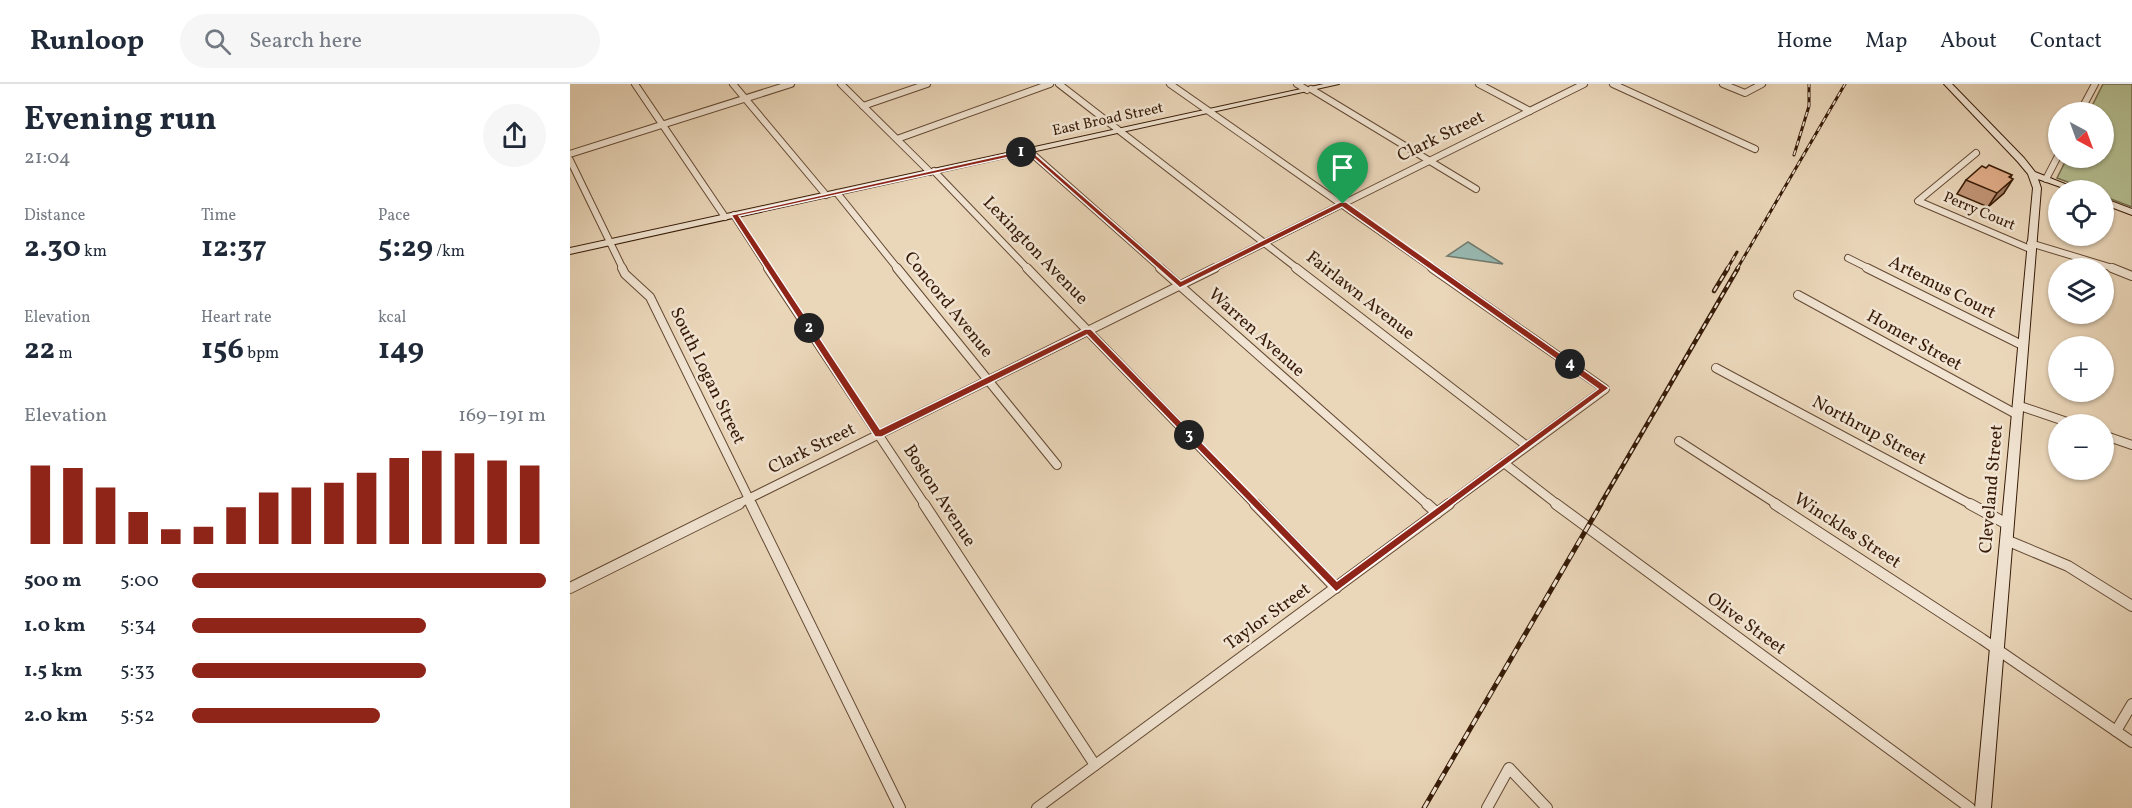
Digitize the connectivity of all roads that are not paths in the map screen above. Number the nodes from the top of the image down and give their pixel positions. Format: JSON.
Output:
{"nodes":[{"id":1,"x":635,"y":84,"type":"edge"},
{"id":2,"x":733,"y":84,"type":"edge"},
{"id":3,"x":791,"y":84,"type":"edge"},
{"id":4,"x":841,"y":84,"type":"edge"},
{"id":5,"x":927,"y":84,"type":"edge"},
{"id":6,"x":1050,"y":84,"type":"edge"},
{"id":7,"x":1059,"y":84,"type":"edge"},
{"id":8,"x":1170,"y":84,"type":"edge"},
{"id":9,"x":1297,"y":84,"type":"edge"},
{"id":10,"x":1335,"y":84,"type":"edge"},
{"id":11,"x":1479,"y":84,"type":"edge"},
{"id":12,"x":1584,"y":84,"type":"edge"},
{"id":13,"x":1613,"y":84,"type":"edge"},
{"id":14,"x":1723,"y":84,"type":"edge"},
{"id":15,"x":1762,"y":84,"type":"edge"},
{"id":16,"x":1948,"y":84,"type":"edge"},
{"id":17,"x":2095,"y":84,"type":"edge"},
{"id":18,"x":1309,"y":90,"type":"junction"},
{"id":19,"x":745,"y":99,"type":"junction"},
{"id":20,"x":2085,"y":102,"type":"edge"},
{"id":21,"x":863,"y":106,"type":"junction"},
{"id":22,"x":1211,"y":111,"type":"junction"},
{"id":23,"x":1530,"y":111,"type":"junction"},
{"id":24,"x":662,"y":125,"type":"junction"},
{"id":25,"x":1121,"y":131,"type":"junction"},
{"id":26,"x":897,"y":139,"type":"junction"},
{"id":27,"x":1755,"y":149,"type":"dead end"},
{"id":28,"x":1029,"y":151,"type":"junction"},
{"id":29,"x":1976,"y":153,"type":"dead end"},
{"id":30,"x":570,"y":154,"type":"edge"},
{"id":31,"x":570,"y":160,"type":"edge"},
{"id":32,"x":1429,"y":161,"type":"junction"},
{"id":33,"x":2052,"y":168,"type":"edge"},
{"id":34,"x":932,"y":172,"type":"junction"},
{"id":35,"x":2032,"y":174,"type":"junction"},
{"id":36,"x":2046,"y":179,"type":"joint"},
{"id":37,"x":1476,"y":189,"type":"dead end"},
{"id":38,"x":837,"y":193,"type":"junction"},
{"id":39,"x":826,"y":195,"type":"junction"},
{"id":40,"x":1343,"y":204,"type":"junction"},
{"id":41,"x":2114,"y":205,"type":"edge"},
{"id":42,"x":2132,"y":212,"type":"edge"},
{"id":43,"x":730,"y":216,"type":"junction"},
{"id":44,"x":611,"y":242,"type":"junction"},
{"id":45,"x":1266,"y":242,"type":"junction"},
{"id":46,"x":2030,"y":246,"type":"junction"},
{"id":47,"x":570,"y":251,"type":"edge"},
{"id":48,"x":1848,"y":258,"type":"dead end"},
{"id":49,"x":2132,"y":276,"type":"edge"},
{"id":50,"x":1180,"y":285,"type":"junction"},
{"id":51,"x":1798,"y":295,"type":"dead end"},
{"id":52,"x":1088,"y":331,"type":"junction"},
{"id":53,"x":2022,"y":345,"type":"junction"},
{"id":54,"x":1716,"y":368,"type":"dead end"},
{"id":55,"x":989,"y":380,"type":"junction"},
{"id":56,"x":2017,"y":410,"type":"junction"},
{"id":57,"x":2048,"y":418,"type":"edge"},
{"id":58,"x":878,"y":435,"type":"junction"},
{"id":59,"x":2114,"y":439,"type":"edge"},
{"id":60,"x":1679,"y":441,"type":"dead end"},
{"id":61,"x":2132,"y":445,"type":"edge"},
{"id":62,"x":1527,"y":446,"type":"junction"},
{"id":63,"x":1504,"y":463,"type":"junction"},
{"id":64,"x":1057,"y":465,"type":"dead end"},
{"id":65,"x":749,"y":499,"type":"junction"},
{"id":66,"x":1437,"y":513,"type":"junction"},
{"id":67,"x":2007,"y":524,"type":"junction"},
{"id":68,"x":2006,"y":540,"type":"junction"},
{"id":69,"x":2088,"y":578,"type":"junction"},
{"id":70,"x":570,"y":588,"type":"edge"},
{"id":71,"x":1336,"y":588,"type":"junction"},
{"id":72,"x":2132,"y":598,"type":"edge"},
{"id":73,"x":2132,"y":606,"type":"edge"},
{"id":74,"x":1996,"y":649,"type":"junction"},
{"id":75,"x":2132,"y":704,"type":"edge"},
{"id":76,"x":2116,"y":731,"type":"junction"},
{"id":77,"x":2132,"y":742,"type":"edge"},
{"id":78,"x":1095,"y":765,"type":"junction"},
{"id":79,"x":900,"y":808,"type":"edge"},
{"id":80,"x":1037,"y":808,"type":"edge"},
{"id":81,"x":1487,"y":808,"type":"edge"},
{"id":82,"x":1547,"y":808,"type":"edge"},
{"id":83,"x":1970,"y":808,"type":"edge"},
{"id":84,"x":1983,"y":808,"type":"edge"}],
"edges":[{"from":1,"to":24,"type":"street","name":"Boston Avenue"},
{"from":2,"to":19,"type":"street"},
{"from":3,"to":19,"type":"street"},
{"from":4,"to":21,"type":"street","name":"Lexington Avenue"},
{"from":5,"to":21,"type":"street"},
{"from":6,"to":26,"type":"street"},
{"from":7,"to":25,"type":"street","name":"Fairlawn Avenue"},
{"from":8,"to":22,"type":"street"},
{"from":9,"to":18,"type":"street"},
{"from":10,"to":18,"type":"main road","name":"East Broad Street"},
{"from":11,"to":23,"type":"street"},
{"from":12,"to":23,"type":"street","name":"Clark Street"},
{"from":13,"to":27,"type":"street"},
{"from":14,"to":15,"type":"street"},
{"from":16,"to":35,"type":"main road"},
{"from":17,"to":20,"type":"street"},
{"from":18,"to":22,"type":"main road","name":"East Broad Street"},
{"from":18,"to":32,"type":"street"},
{"from":19,"to":24,"type":"street"},
{"from":19,"to":39,"type":"street"},
{"from":21,"to":26,"type":"street","name":"Lexington Avenue"},
{"from":22,"to":25,"type":"main road","name":"East Broad Street"},
{"from":22,"to":40,"type":"street"},
{"from":23,"to":32,"type":"street","name":"Clark Street"},
{"from":24,"to":30,"type":"street"},
{"from":24,"to":43,"type":"street","name":"Boston Avenue"},
{"from":25,"to":28,"type":"main road","name":"East Broad Street"},
{"from":25,"to":45,"type":"street","name":"Fairlawn Avenue"},
{"from":26,"to":34,"type":"street","name":"Lexington Avenue"},
{"from":28,"to":34,"type":"main road","name":"East Broad Street"},
{"from":28,"to":50,"type":"street","name":"Warren Avenue"},
{"from":29,"to":46,"type":"street","name":"Perry Court"},
{"from":31,"to":44,"type":"street","name":"South Logan Street"},
{"from":32,"to":37,"type":"street"},
{"from":32,"to":40,"type":"street","name":"Clark Street"},
{"from":33,"to":36,"type":"street"},
{"from":34,"to":38,"type":"main road","name":"East Broad Street"},
{"from":34,"to":52,"type":"street","name":"Lexington Avenue"},
{"from":35,"to":36,"type":"main road"},
{"from":35,"to":46,"type":"main road","name":"Cleveland Street"},
{"from":38,"to":39,"type":"main road","name":"East Broad Street"},
{"from":38,"to":55,"type":"street","name":"Concord Avenue"},
{"from":39,"to":43,"type":"main road","name":"East Broad Street"},
{"from":40,"to":45,"type":"street","name":"Clark Street"},
{"from":40,"to":62,"type":"street","name":"Taylor Street"},
{"from":41,"to":42,"type":"main road"},
{"from":43,"to":44,"type":"main road","name":"East Broad Street"},
{"from":43,"to":58,"type":"street","name":"Boston Avenue"},
{"from":44,"to":47,"type":"main road","name":"East Broad Street"},
{"from":44,"to":65,"type":"street","name":"South Logan Street"},
{"from":45,"to":50,"type":"street","name":"Clark Street"},
{"from":45,"to":62,"type":"street","name":"Fairlawn Avenue"},
{"from":46,"to":49,"type":"street","name":"Perry Court"},
{"from":46,"to":53,"type":"main road","name":"Cleveland Street"},
{"from":48,"to":53,"type":"street","name":"Artemus Court"},
{"from":50,"to":52,"type":"street","name":"Clark Street"},
{"from":50,"to":66,"type":"street","name":"Warren Avenue"},
{"from":51,"to":56,"type":"street","name":"Homer Street"},
{"from":52,"to":55,"type":"street","name":"Clark Street"},
{"from":52,"to":71,"type":"street","name":"Lexington Avenue"},
{"from":53,"to":56,"type":"main road","name":"Cleveland Street"},
{"from":54,"to":67,"type":"street","name":"Northrup Street"},
{"from":55,"to":58,"type":"street","name":"Clark Street"},
{"from":55,"to":64,"type":"street","name":"Concord Avenue"},
{"from":56,"to":57,"type":"street","name":"Homer Street"},
{"from":56,"to":67,"type":"main road","name":"Cleveland Street"},
{"from":58,"to":65,"type":"street","name":"Clark Street"},
{"from":58,"to":78,"type":"street","name":"Boston Avenue"},
{"from":59,"to":61,"type":"street"},
{"from":60,"to":74,"type":"street","name":"Winckles Street"},
{"from":62,"to":63,"type":"street","name":"Taylor Street"},
{"from":63,"to":66,"type":"street","name":"Taylor Street"},
{"from":63,"to":83,"type":"street","name":"Olive Street"},
{"from":65,"to":70,"type":"street","name":"Clark Street"},
{"from":65,"to":79,"type":"street","name":"South Logan Street"},
{"from":66,"to":71,"type":"street","name":"Taylor Street"},
{"from":67,"to":68,"type":"main road","name":"Cleveland Street"},
{"from":68,"to":69,"type":"street"},
{"from":68,"to":74,"type":"main road","name":"Cleveland Street"},
{"from":69,"to":72,"type":"street"},
{"from":69,"to":73,"type":"street"},
{"from":71,"to":78,"type":"street","name":"Taylor Street"},
{"from":74,"to":76,"type":"street","name":"Winckles Street"},
{"from":74,"to":84,"type":"main road","name":"Cleveland Street"},
{"from":75,"to":76,"type":"street"},
{"from":76,"to":77,"type":"street","name":"Winckles Street"},
{"from":78,"to":80,"type":"street","name":"Taylor Street"},
{"from":81,"to":82,"type":"street"}]}
